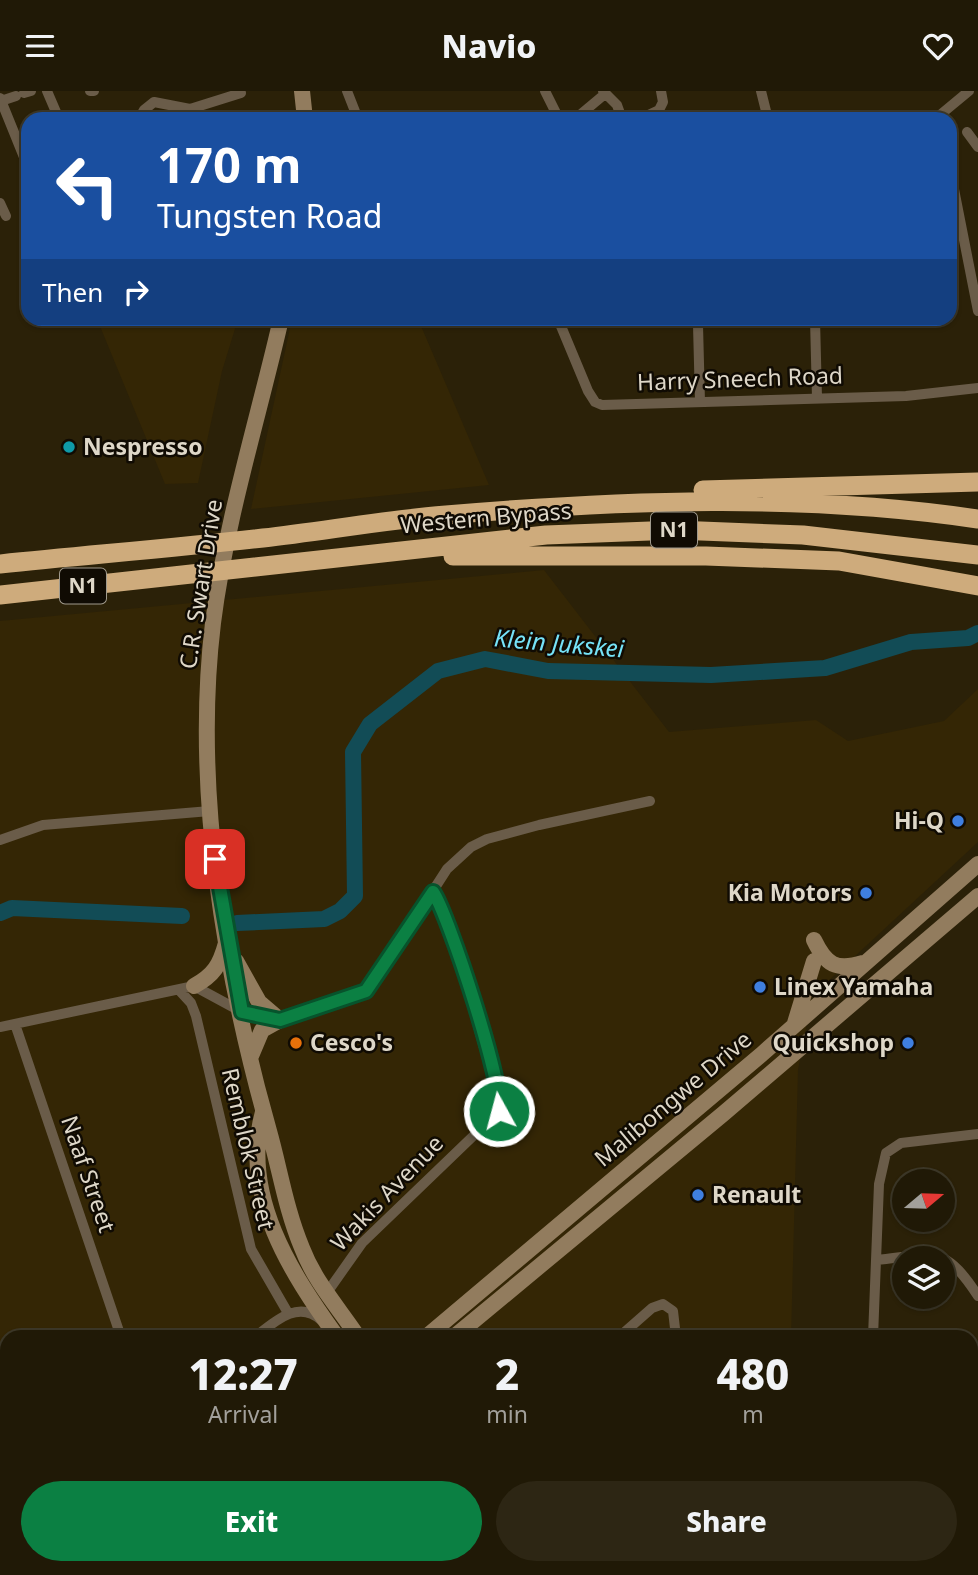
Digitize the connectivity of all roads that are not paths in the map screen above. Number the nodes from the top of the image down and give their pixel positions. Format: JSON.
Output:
{"nodes":[{"id":1,"x":47,"y":91,"type":"edge"},
{"id":2,"x":302,"y":91,"type":"edge"},
{"id":3,"x":347,"y":91,"type":"edge"},
{"id":4,"x":545,"y":91,"type":"edge"},
{"id":5,"x":661,"y":91,"type":"edge"},
{"id":6,"x":761,"y":91,"type":"edge"},
{"id":7,"x":969,"y":91,"type":"edge"},
{"id":8,"x":604,"y":92,"type":"edge"},
{"id":9,"x":241,"y":93,"type":"dead end"},
{"id":10,"x":24,"y":94,"type":"edge"},
{"id":11,"x":1,"y":100,"type":"edge"},
{"id":12,"x":56,"y":112,"type":"edge"},
{"id":13,"x":144,"y":112,"type":"edge"},
{"id":14,"x":304,"y":112,"type":"edge"},
{"id":15,"x":355,"y":112,"type":"edge"},
{"id":16,"x":556,"y":112,"type":"edge"},
{"id":17,"x":583,"y":112,"type":"edge"},
{"id":18,"x":620,"y":112,"type":"edge"},
{"id":19,"x":655,"y":112,"type":"edge"},
{"id":20,"x":766,"y":112,"type":"edge"},
{"id":21,"x":946,"y":112,"type":"edge"},
{"id":22,"x":5,"y":122,"type":"edge"},
{"id":23,"x":967,"y":132,"type":"dead end"},
{"id":24,"x":978,"y":147,"type":"edge"},
{"id":25,"x":21,"y":153,"type":"edge"},
{"id":26,"x":0,"y":202,"type":"edge"},
{"id":27,"x":957,"y":204,"type":"edge"},
{"id":28,"x":6,"y":216,"type":"dead end"},
{"id":29,"x":978,"y":311,"type":"edge"},
{"id":30,"x":272,"y":326,"type":"edge"},
{"id":31,"x":279,"y":326,"type":"edge"},
{"id":32,"x":561,"y":326,"type":"edge"},
{"id":33,"x":698,"y":326,"type":"edge"},
{"id":34,"x":815,"y":326,"type":"edge"},
{"id":35,"x":271,"y":355,"type":"junction"},
{"id":36,"x":978,"y":388,"type":"edge"},
{"id":37,"x":817,"y":398,"type":"junction"},
{"id":38,"x":700,"y":402,"type":"junction"},
{"id":39,"x":978,"y":482,"type":"edge"},
{"id":40,"x":444,"y":515,"type":"junction"},
{"id":41,"x":978,"y":519,"type":"edge"},
{"id":42,"x":370,"y":554,"type":"junction"},
{"id":43,"x":978,"y":555,"type":"edge"},
{"id":44,"x":839,"y":561,"type":"junction"},
{"id":45,"x":0,"y":564,"type":"edge"},
{"id":46,"x":978,"y":572,"type":"edge"},
{"id":47,"x":978,"y":586,"type":"edge"},
{"id":48,"x":0,"y":595,"type":"edge"},
{"id":49,"x":650,"y":801,"type":"dead end"},
{"id":50,"x":210,"y":811,"type":"junction"},
{"id":51,"x":0,"y":840,"type":"edge"},
{"id":52,"x":978,"y":864,"type":"edge"},
{"id":53,"x":433,"y":892,"type":"junction"},
{"id":54,"x":978,"y":896,"type":"edge"},
{"id":55,"x":814,"y":940,"type":"dead end"},
{"id":56,"x":227,"y":943,"type":"junction"},
{"id":57,"x":814,"y":961,"type":"dead end"},
{"id":58,"x":866,"y":963,"type":"junction"},
{"id":59,"x":186,"y":988,"type":"junction"},
{"id":60,"x":242,"y":1012,"type":"junction"},
{"id":61,"x":280,"y":1020,"type":"junction"},
{"id":62,"x":15,"y":1024,"type":"junction"},
{"id":63,"x":794,"y":1026,"type":"junction"},
{"id":64,"x":0,"y":1027,"type":"edge"},
{"id":65,"x":251,"y":1057,"type":"junction"},
{"id":66,"x":263,"y":1112,"type":"junction"},
{"id":67,"x":978,"y":1135,"type":"edge"},
{"id":68,"x":877,"y":1260,"type":"junction"},
{"id":69,"x":326,"y":1294,"type":"junction"},
{"id":70,"x":978,"y":1296,"type":"edge"},
{"id":71,"x":288,"y":1313,"type":"junction"},
{"id":72,"x":119,"y":1330,"type":"edge"},
{"id":73,"x":265,"y":1330,"type":"edge"},
{"id":74,"x":331,"y":1330,"type":"edge"},
{"id":75,"x":332,"y":1330,"type":"edge"},
{"id":76,"x":353,"y":1330,"type":"edge"},
{"id":77,"x":434,"y":1330,"type":"edge"},
{"id":78,"x":462,"y":1330,"type":"edge"},
{"id":79,"x":627,"y":1330,"type":"edge"},
{"id":80,"x":676,"y":1330,"type":"edge"},
{"id":81,"x":873,"y":1330,"type":"edge"}],
"edges":[{"from":1,"to":12,"type":"street"},
{"from":2,"to":14,"type":"main road"},
{"from":3,"to":15,"type":"street"},
{"from":4,"to":16,"type":"street"},
{"from":5,"to":19,"type":"street"},
{"from":6,"to":20,"type":"street"},
{"from":7,"to":21,"type":"street"},
{"from":8,"to":17,"type":"street"},
{"from":8,"to":18,"type":"street"},
{"from":9,"to":13,"type":"street"},
{"from":10,"to":11,"type":"street"},
{"from":11,"to":22,"type":"street"},
{"from":22,"to":25,"type":"street"},
{"from":23,"to":24,"type":"street"},
{"from":26,"to":28,"type":"street"},
{"from":27,"to":29,"type":"street"},
{"from":30,"to":35,"type":"main road","name":"C.R. Swart Drive"},
{"from":31,"to":35,"type":"main road","name":"C.R. Swart Drive"},
{"from":32,"to":38,"type":"street","name":"Harry Sneech Road"},
{"from":33,"to":38,"type":"street"},
{"from":34,"to":37,"type":"street"},
{"from":35,"to":50,"type":"main road","name":"C.R. Swart Drive"},
{"from":36,"to":37,"type":"street","name":"Harry Sneech Road"},
{"from":37,"to":38,"type":"street","name":"Harry Sneech Road"},
{"from":39,"to":40,"type":"highway"},
{"from":40,"to":41,"type":"highway","name":"Western Bypass","number":"N1"},
{"from":40,"to":45,"type":"highway","name":"Western Bypass","number":"N1"},
{"from":42,"to":43,"type":"highway","name":"Western Bypass","number":"N1"},
{"from":42,"to":44,"type":"highway"},
{"from":42,"to":48,"type":"highway","name":"Western Bypass","number":"N1"},
{"from":44,"to":46,"type":"highway"},
{"from":44,"to":47,"type":"highway"},
{"from":49,"to":53,"type":"street"},
{"from":50,"to":51,"type":"street"},
{"from":50,"to":56,"type":"main road","name":"C.R. Swart Drive"},
{"from":52,"to":58,"type":"main road","name":"Malibongwe Drive"},
{"from":53,"to":61,"type":"street"},
{"from":53,"to":69,"type":"street","name":"Wakis Avenue"},
{"from":54,"to":78,"type":"main road","name":"Malibongwe Drive"},
{"from":55,"to":58,"type":"main road"},
{"from":56,"to":59,"type":"main road"},
{"from":56,"to":60,"type":"main road","name":"C.R. Swart Drive"},
{"from":56,"to":61,"type":"main road"},
{"from":57,"to":63,"type":"main road"},
{"from":58,"to":63,"type":"main road","name":"Malibongwe Drive"},
{"from":59,"to":60,"type":"street"},
{"from":59,"to":62,"type":"street"},
{"from":59,"to":71,"type":"street","name":"Remblok Street"},
{"from":60,"to":61,"type":"street"},
{"from":60,"to":65,"type":"main road","name":"C.R. Swart Drive"},
{"from":61,"to":65,"type":"main road"},
{"from":62,"to":64,"type":"street"},
{"from":62,"to":72,"type":"street","name":"Naaf Street"},
{"from":63,"to":77,"type":"main road","name":"Malibongwe Drive"},
{"from":65,"to":66,"type":"main road","name":"C.R. Swart Drive"},
{"from":66,"to":69,"type":"main road","name":"C.R. Swart Drive"},
{"from":66,"to":75,"type":"main road","name":"C.R. Swart Drive"},
{"from":67,"to":68,"type":"street"},
{"from":68,"to":70,"type":"street"},
{"from":68,"to":81,"type":"street"},
{"from":69,"to":76,"type":"main road","name":"C.R. Swart Drive"},
{"from":71,"to":73,"type":"street"},
{"from":71,"to":74,"type":"street"},
{"from":79,"to":80,"type":"street"}]}
